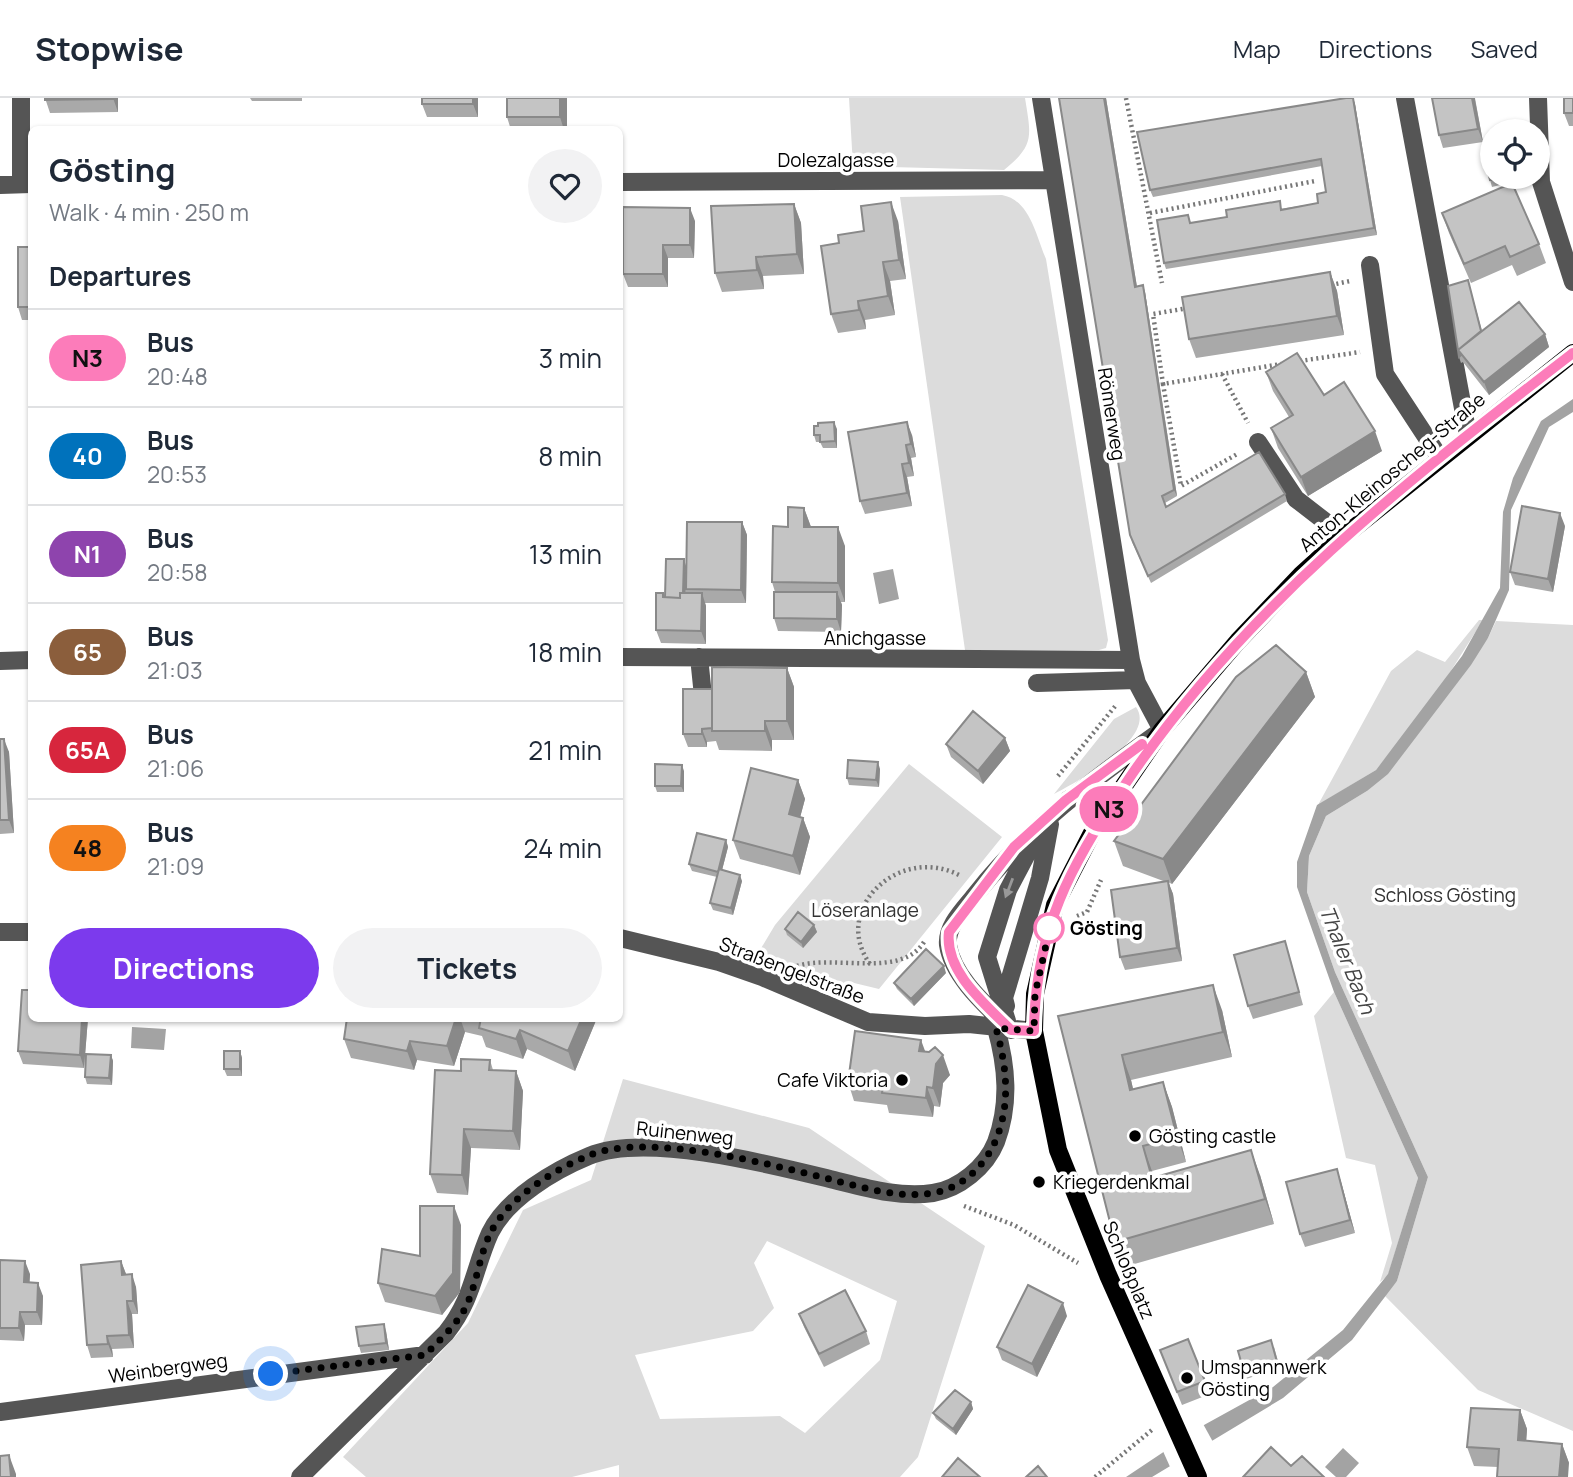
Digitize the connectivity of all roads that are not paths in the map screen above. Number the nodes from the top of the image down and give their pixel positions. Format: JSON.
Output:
{"nodes":[{"id":1,"x":21,"y":98,"type":"edge"},
{"id":2,"x":1041,"y":98,"type":"edge"},
{"id":3,"x":1405,"y":98,"type":"edge"},
{"id":4,"x":1538,"y":98,"type":"edge"},
{"id":5,"x":1053,"y":180,"type":"junction"},
{"id":6,"x":623,"y":182,"type":"edge"},
{"id":7,"x":26,"y":184,"type":"edge"},
{"id":8,"x":0,"y":185,"type":"edge"},
{"id":9,"x":1371,"y":271,"type":"road end"},
{"id":10,"x":1573,"y":282,"type":"edge"},
{"id":11,"x":1573,"y":353,"type":"edge"},
{"id":12,"x":1468,"y":435,"type":"junction"},
{"id":13,"x":1258,"y":442,"type":"road end"},
{"id":14,"x":1440,"y":458,"type":"junction"},
{"id":15,"x":1344,"y":537,"type":"junction"},
{"id":16,"x":623,"y":657,"type":"edge"},
{"id":17,"x":699,"y":657,"type":"junction"},
{"id":18,"x":28,"y":660,"type":"edge"},
{"id":19,"x":1131,"y":660,"type":"junction"},
{"id":20,"x":0,"y":661,"type":"edge"},
{"id":21,"x":1136,"y":680,"type":"junction"},
{"id":22,"x":1037,"y":683,"type":"dead end"},
{"id":23,"x":703,"y":696,"type":"edge"},
{"id":24,"x":1162,"y":730,"type":"junction"},
{"id":25,"x":1061,"y":804,"type":"junction"},
{"id":26,"x":1093,"y":831,"type":"junction"},
{"id":27,"x":0,"y":932,"type":"edge"},
{"id":28,"x":28,"y":932,"type":"edge"},
{"id":29,"x":623,"y":939,"type":"edge"},
{"id":30,"x":1004,"y":1029,"type":"junction"},
{"id":31,"x":1034,"y":1031,"type":"junction"},
{"id":32,"x":425,"y":1355,"type":"junction"},
{"id":33,"x":0,"y":1412,"type":"edge"},
{"id":34,"x":1195,"y":1472,"type":"edge"},
{"id":35,"x":300,"y":1477,"type":"edge"}],
"edges":[{"from":1,"to":7,"type":"street"},
{"from":2,"to":5,"type":"street","name":"Römerweg"},
{"from":3,"to":12,"type":"street"},
{"from":4,"to":10,"type":"street"},
{"from":5,"to":6,"type":"street","name":"Dolezalgasse"},
{"from":5,"to":19,"type":"street","name":"Römerweg"},
{"from":7,"to":8,"type":"street"},
{"from":9,"to":14,"type":"street"},
{"from":11,"to":12,"type":"main road","name":"Anton-Kleinoscheg-Straße"},
{"from":12,"to":14,"type":"main road","name":"Anton-Kleinoscheg-Straße"},
{"from":13,"to":15,"type":"street"},
{"from":14,"to":15,"type":"main road","name":"Anton-Kleinoscheg-Straße"},
{"from":15,"to":24,"type":"main road","name":"Anton-Kleinoscheg-Straße"},
{"from":16,"to":17,"type":"street","name":"Anichgasse"},
{"from":17,"to":19,"type":"street","name":"Anichgasse"},
{"from":17,"to":23,"type":"street"},
{"from":18,"to":20,"type":"street"},
{"from":19,"to":21,"type":"street","name":"Römerweg"},
{"from":21,"to":22,"type":"street"},
{"from":21,"to":24,"type":"street","name":"Römerweg"},
{"from":24,"to":25,"type":"street"},
{"from":24,"to":26,"type":"main road","name":"Anton-Kleinoscheg-Straße"},
{"from":25,"to":26,"type":"street"},
{"from":25,"to":30,"type":"street"},
{"from":25,"to":30,"type":"street","one_way":true},
{"from":25,"to":30,"type":"street"},
{"from":26,"to":31,"type":"main road","name":"Anton-Kleinoscheg-Straße"},
{"from":27,"to":28,"type":"street"},
{"from":29,"to":30,"type":"street","name":"Straßengelstraße"},
{"from":30,"to":31,"type":"street","name":"Straßengelstraße"},
{"from":30,"to":32,"type":"street","name":"Ruinenweg"},
{"from":31,"to":34,"type":"main road","name":"Schloßplatz"},
{"from":32,"to":33,"type":"street","name":"Weinbergweg"},
{"from":32,"to":35,"type":"street","name":"Ruinenweg"}]}
